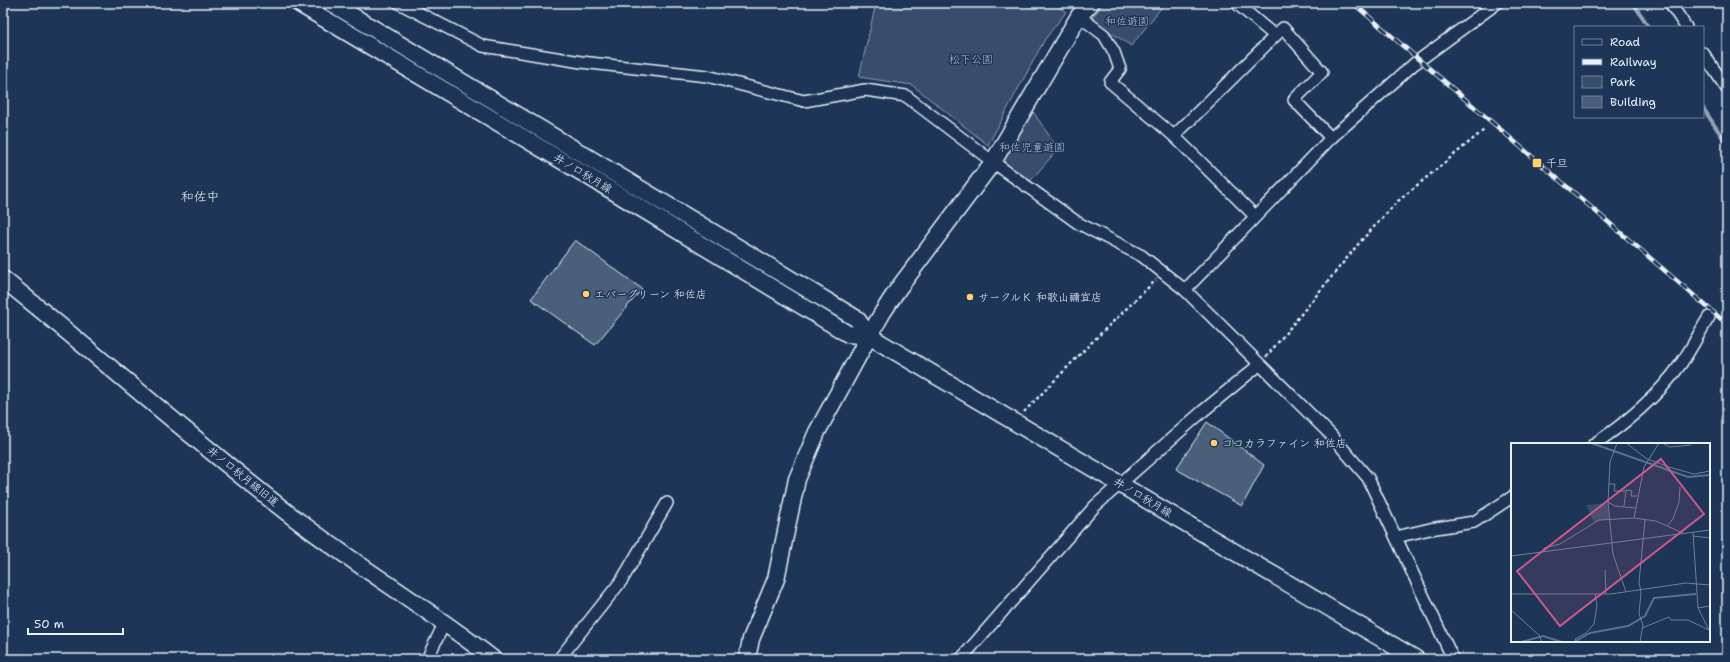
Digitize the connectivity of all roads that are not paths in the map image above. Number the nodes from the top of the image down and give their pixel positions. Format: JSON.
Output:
{"nodes":[{"id":1,"x":331,"y":3,"type":"edge"},
{"id":2,"x":399,"y":3,"type":"edge"},
{"id":3,"x":1091,"y":3,"type":"edge"},
{"id":4,"x":1236,"y":3,"type":"edge"},
{"id":5,"x":1497,"y":3,"type":"edge"},
{"id":6,"x":1670,"y":3,"type":"edge"},
{"id":7,"x":306,"y":5,"type":"edge"},
{"id":8,"x":1079,"y":16,"type":"junction"},
{"id":9,"x":1685,"y":26,"type":"edge"},
{"id":10,"x":1275,"y":36,"type":"junction"},
{"id":11,"x":1704,"y":54,"type":"edge"},
{"id":12,"x":1727,"y":89,"type":"edge"},
{"id":13,"x":1174,"y":136,"type":"junction"},
{"id":14,"x":1331,"y":138,"type":"junction"},
{"id":15,"x":993,"y":162,"type":"junction"},
{"id":16,"x":1255,"y":216,"type":"junction"},
{"id":17,"x":3,"y":279,"type":"edge"},
{"id":18,"x":1185,"y":290,"type":"junction"},
{"id":19,"x":1709,"y":317,"type":"dead end"},
{"id":20,"x":869,"y":336,"type":"junction"},
{"id":21,"x":1260,"y":365,"type":"junction"},
{"id":22,"x":1596,"y":443,"type":"edge"},
{"id":23,"x":1121,"y":484,"type":"junction"},
{"id":24,"x":1511,"y":498,"type":"edge"},
{"id":25,"x":667,"y":503,"type":"dead end"},
{"id":26,"x":1396,"y":537,"type":"junction"},
{"id":27,"x":445,"y":622,"type":"junction"},
{"id":28,"x":427,"y":659,"type":"edge"},
{"id":29,"x":493,"y":659,"type":"edge"},
{"id":30,"x":559,"y":659,"type":"edge"},
{"id":31,"x":747,"y":659,"type":"edge"},
{"id":32,"x":961,"y":659,"type":"edge"},
{"id":33,"x":1416,"y":659,"type":"edge"},
{"id":34,"x":1453,"y":659,"type":"edge"}],
"edges":[{"from":1,"to":20,"type":"main road","name":"井ノ口秋月線"},
{"from":2,"to":15,"type":"street"},
{"from":3,"to":8,"type":"main road"},
{"from":4,"to":10,"type":"street"},
{"from":5,"to":14,"type":"street"},
{"from":6,"to":9,"type":"street"},
{"from":7,"to":20,"type":"main road","name":"井ノ口秋月線"},
{"from":8,"to":13,"type":"street"},
{"from":8,"to":15,"type":"main road"},
{"from":10,"to":13,"type":"street"},
{"from":10,"to":14,"type":"street"},
{"from":11,"to":12,"type":"street"},
{"from":13,"to":16,"type":"street"},
{"from":14,"to":16,"type":"street"},
{"from":15,"to":18,"type":"street"},
{"from":15,"to":20,"type":"main road"},
{"from":16,"to":18,"type":"street"},
{"from":17,"to":27,"type":"main road","name":"井ノ口秋月線旧道"},
{"from":18,"to":21,"type":"street"},
{"from":19,"to":22,"type":"street"},
{"from":20,"to":23,"type":"main road","name":"井ノ口秋月線"},
{"from":20,"to":31,"type":"main road"},
{"from":21,"to":23,"type":"street"},
{"from":21,"to":26,"type":"street"},
{"from":23,"to":32,"type":"street"},
{"from":23,"to":33,"type":"main road","name":"井ノ口秋月線"},
{"from":24,"to":26,"type":"street"},
{"from":25,"to":30,"type":"street"},
{"from":26,"to":34,"type":"street"},
{"from":27,"to":28,"type":"street"},
{"from":27,"to":29,"type":"main road","name":"井ノ口秋月線旧道"}]}
